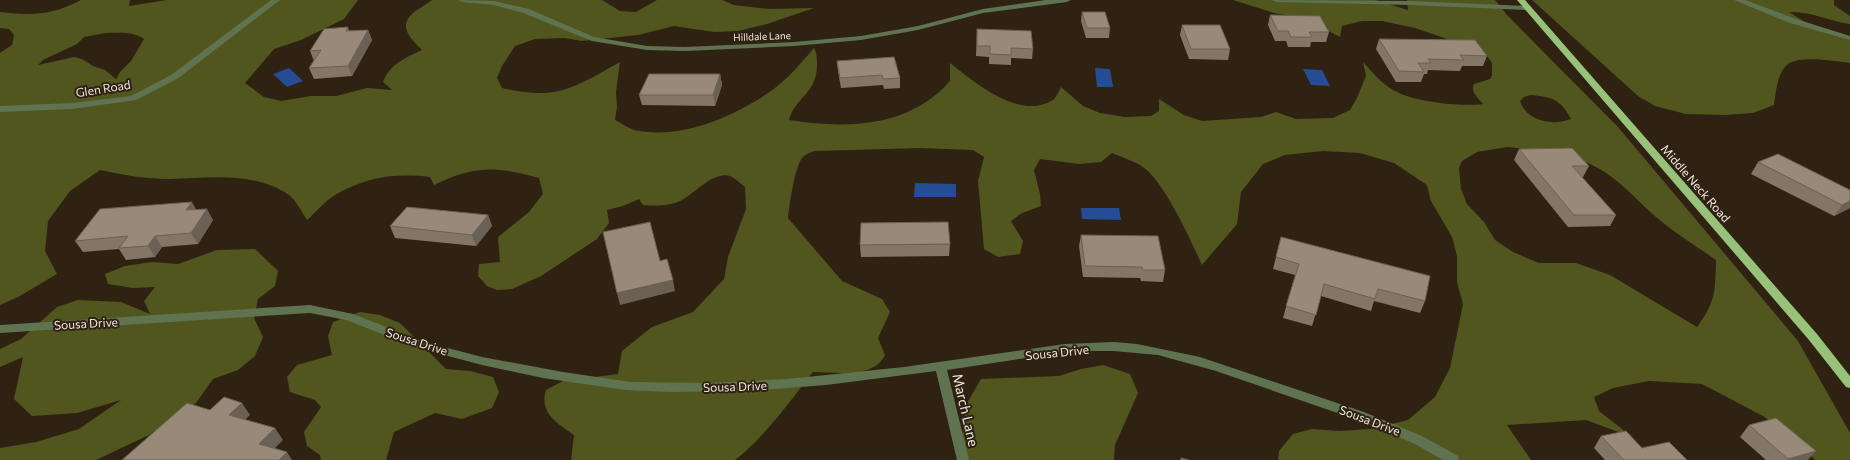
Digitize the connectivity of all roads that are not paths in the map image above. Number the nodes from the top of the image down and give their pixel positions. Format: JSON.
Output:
{"nodes":[{"id":1,"x":276,"y":0,"type":"edge"},
{"id":2,"x":462,"y":0,"type":"edge"},
{"id":3,"x":1067,"y":0,"type":"edge"},
{"id":4,"x":1276,"y":0,"type":"edge"},
{"id":5,"x":1521,"y":0,"type":"edge"},
{"id":6,"x":1738,"y":0,"type":"edge"},
{"id":7,"x":1528,"y":8,"type":"junction"},
{"id":8,"x":1850,"y":38,"type":"edge"},
{"id":9,"x":0,"y":109,"type":"edge"},
{"id":10,"x":3,"y":328,"type":"edge"},
{"id":11,"x":941,"y":367,"type":"junction"},
{"id":12,"x":1850,"y":384,"type":"edge"},
{"id":13,"x":963,"y":460,"type":"edge"},
{"id":14,"x":1453,"y":460,"type":"edge"}],
"edges":[{"from":1,"to":9,"type":"street","name":"Glen Road"},
{"from":2,"to":3,"type":"street","name":"Hilldale Lane"},
{"from":4,"to":7,"type":"street"},
{"from":5,"to":7,"type":"main road","name":"Middle Neck Road"},
{"from":6,"to":8,"type":"street"},
{"from":7,"to":12,"type":"main road","name":"Middle Neck Road"},
{"from":10,"to":11,"type":"street","name":"Sousa Drive"},
{"from":11,"to":13,"type":"street","name":"March Lane"},
{"from":11,"to":14,"type":"street","name":"Sousa Drive"}]}
